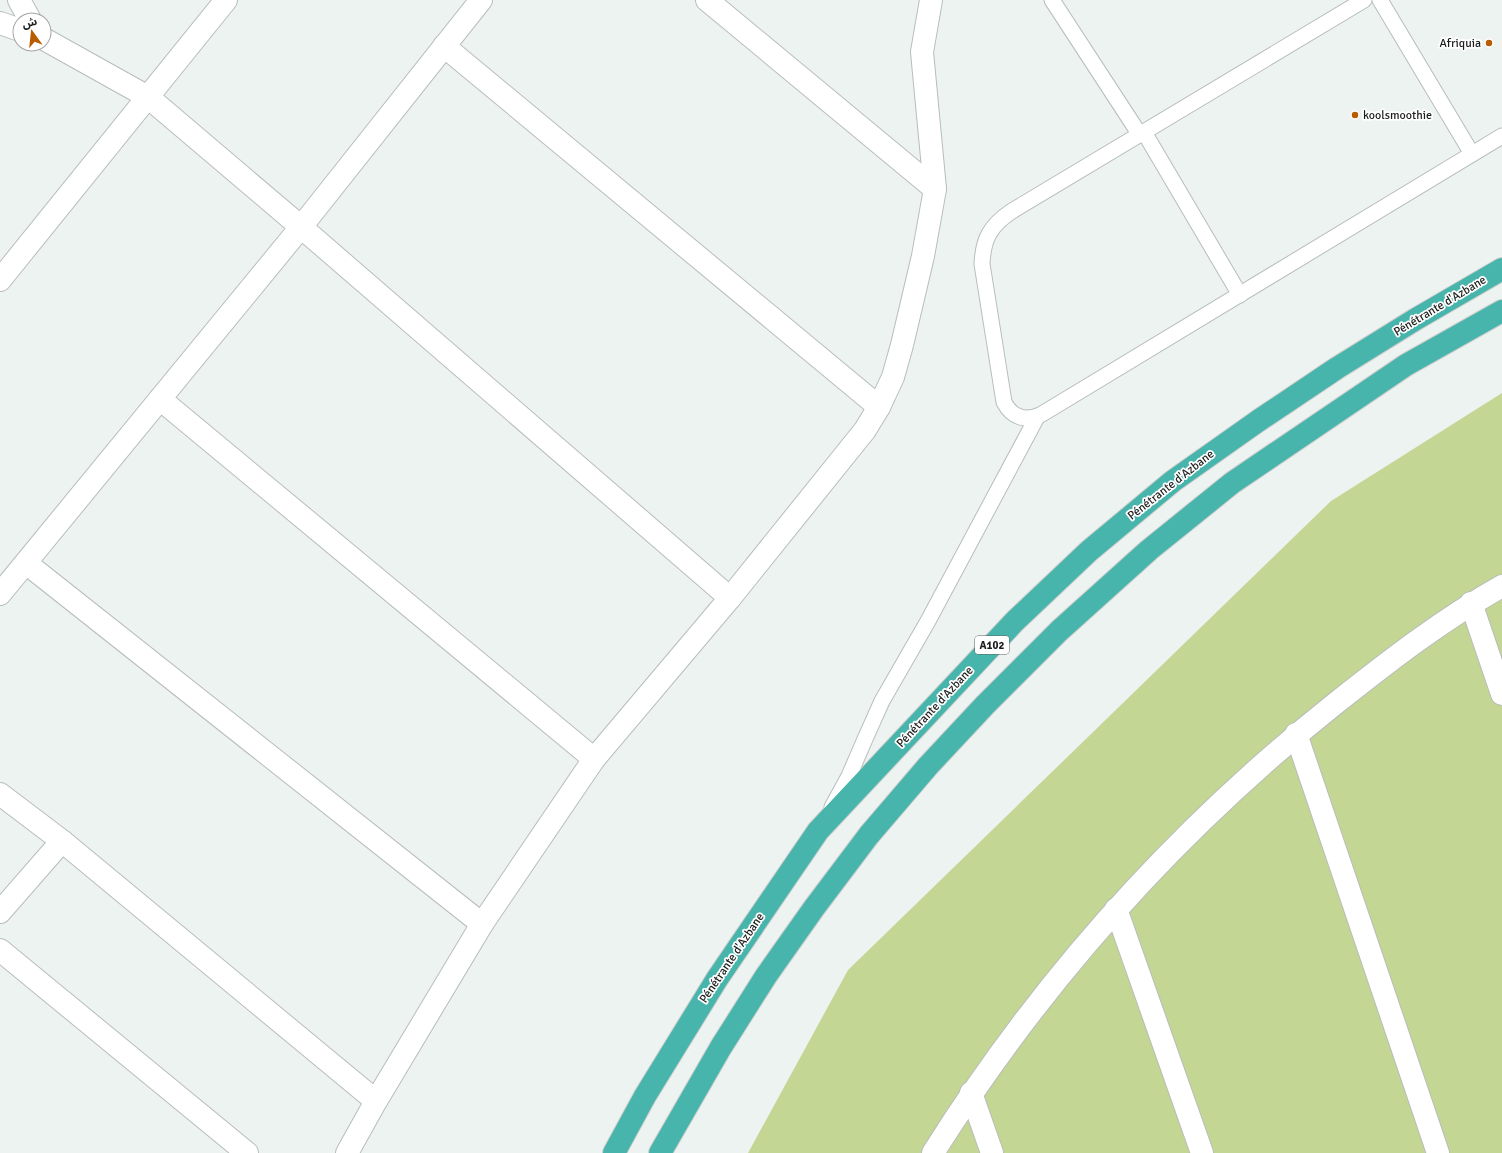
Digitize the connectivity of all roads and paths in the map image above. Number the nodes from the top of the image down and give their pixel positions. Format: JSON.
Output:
{"nodes":[{"id":1,"x":19,"y":0,"type":"edge"},
{"id":2,"x":226,"y":0,"type":"edge"},
{"id":3,"x":481,"y":0,"type":"edge"},
{"id":4,"x":707,"y":0,"type":"edge"},
{"id":5,"x":931,"y":0,"type":"edge"},
{"id":6,"x":1052,"y":0,"type":"edge"},
{"id":7,"x":1364,"y":0,"type":"edge"},
{"id":8,"x":1380,"y":0,"type":"edge"},
{"id":9,"x":26,"y":12,"type":"edge"},
{"id":10,"x":0,"y":23,"type":"edge"},
{"id":11,"x":12,"y":27,"type":"edge"},
{"id":12,"x":52,"y":43,"type":"edge"},
{"id":13,"x":444,"y":46,"type":"junction"},
{"id":14,"x":148,"y":96,"type":"junction"},
{"id":15,"x":1142,"y":134,"type":"junction"},
{"id":16,"x":1502,"y":136,"type":"edge"},
{"id":17,"x":1472,"y":154,"type":"junction"},
{"id":18,"x":935,"y":189,"type":"junction"},
{"id":19,"x":301,"y":227,"type":"junction"},
{"id":20,"x":1502,"y":269,"type":"edge"},
{"id":21,"x":0,"y":280,"type":"edge"},
{"id":22,"x":1240,"y":295,"type":"junction"},
{"id":23,"x":1502,"y":311,"type":"edge"},
{"id":24,"x":160,"y":399,"type":"junction"},
{"id":25,"x":879,"y":407,"type":"junction"},
{"id":26,"x":1037,"y":417,"type":"junction"},
{"id":27,"x":26,"y":563,"type":"junction"},
{"id":28,"x":1502,"y":586,"type":"edge"},
{"id":29,"x":0,"y":594,"type":"edge"},
{"id":30,"x":730,"y":598,"type":"junction"},
{"id":31,"x":1471,"y":603,"type":"junction"},
{"id":32,"x":1502,"y":694,"type":"edge"},
{"id":33,"x":1296,"y":734,"type":"junction"},
{"id":34,"x":594,"y":759,"type":"junction"},
{"id":35,"x":0,"y":794,"type":"edge"},
{"id":36,"x":818,"y":831,"type":"junction"},
{"id":37,"x":62,"y":841,"type":"junction"},
{"id":38,"x":1116,"y":909,"type":"junction"},
{"id":39,"x":0,"y":912,"type":"edge"},
{"id":40,"x":482,"y":924,"type":"junction"},
{"id":41,"x":0,"y":950,"type":"edge"},
{"id":42,"x":971,"y":1093,"type":"junction"},
{"id":43,"x":376,"y":1101,"type":"junction"},
{"id":44,"x":247,"y":1153,"type":"edge"},
{"id":45,"x":347,"y":1153,"type":"edge"},
{"id":46,"x":614,"y":1153,"type":"edge"},
{"id":47,"x":660,"y":1153,"type":"edge"},
{"id":48,"x":933,"y":1153,"type":"edge"},
{"id":49,"x":992,"y":1153,"type":"edge"},
{"id":50,"x":1202,"y":1153,"type":"edge"},
{"id":51,"x":1438,"y":1153,"type":"edge"}],
"edges":[{"from":1,"to":9,"type":"street"},
{"from":2,"to":14,"type":"street"},
{"from":3,"to":13,"type":"street"},
{"from":4,"to":18,"type":"street"},
{"from":5,"to":18,"type":"street"},
{"from":6,"to":15,"type":"lane"},
{"from":7,"to":15,"type":"lane"},
{"from":8,"to":17,"type":"lane"},
{"from":10,"to":11,"type":"street"},
{"from":12,"to":14,"type":"street"},
{"from":13,"to":19,"type":"street"},
{"from":13,"to":25,"type":"street"},
{"from":14,"to":19,"type":"street"},
{"from":14,"to":21,"type":"street"},
{"from":15,"to":22,"type":"lane"},
{"from":15,"to":26,"type":"lane"},
{"from":16,"to":17,"type":"lane"},
{"from":17,"to":22,"type":"lane"},
{"from":18,"to":25,"type":"street"},
{"from":19,"to":24,"type":"street"},
{"from":19,"to":30,"type":"street"},
{"from":20,"to":36,"type":"highway","name":"Pénétrante d'Azbane","number":"A102"},
{"from":22,"to":26,"type":"lane"},
{"from":23,"to":47,"type":"highway"},
{"from":24,"to":27,"type":"street"},
{"from":24,"to":34,"type":"street"},
{"from":25,"to":30,"type":"street"},
{"from":26,"to":36,"type":"lane"},
{"from":27,"to":29,"type":"street"},
{"from":27,"to":40,"type":"street"},
{"from":28,"to":31,"type":"street"},
{"from":30,"to":34,"type":"street"},
{"from":31,"to":32,"type":"street"},
{"from":31,"to":33,"type":"street"},
{"from":33,"to":38,"type":"street"},
{"from":33,"to":51,"type":"street"},
{"from":34,"to":40,"type":"street"},
{"from":35,"to":37,"type":"street"},
{"from":36,"to":46,"type":"highway","name":"Pénétrante d'Azbane","number":"A102"},
{"from":37,"to":39,"type":"street"},
{"from":37,"to":43,"type":"street"},
{"from":38,"to":42,"type":"street"},
{"from":38,"to":50,"type":"street"},
{"from":40,"to":43,"type":"street"},
{"from":41,"to":44,"type":"street"},
{"from":42,"to":48,"type":"street"},
{"from":42,"to":49,"type":"street"},
{"from":43,"to":45,"type":"street"}]}
